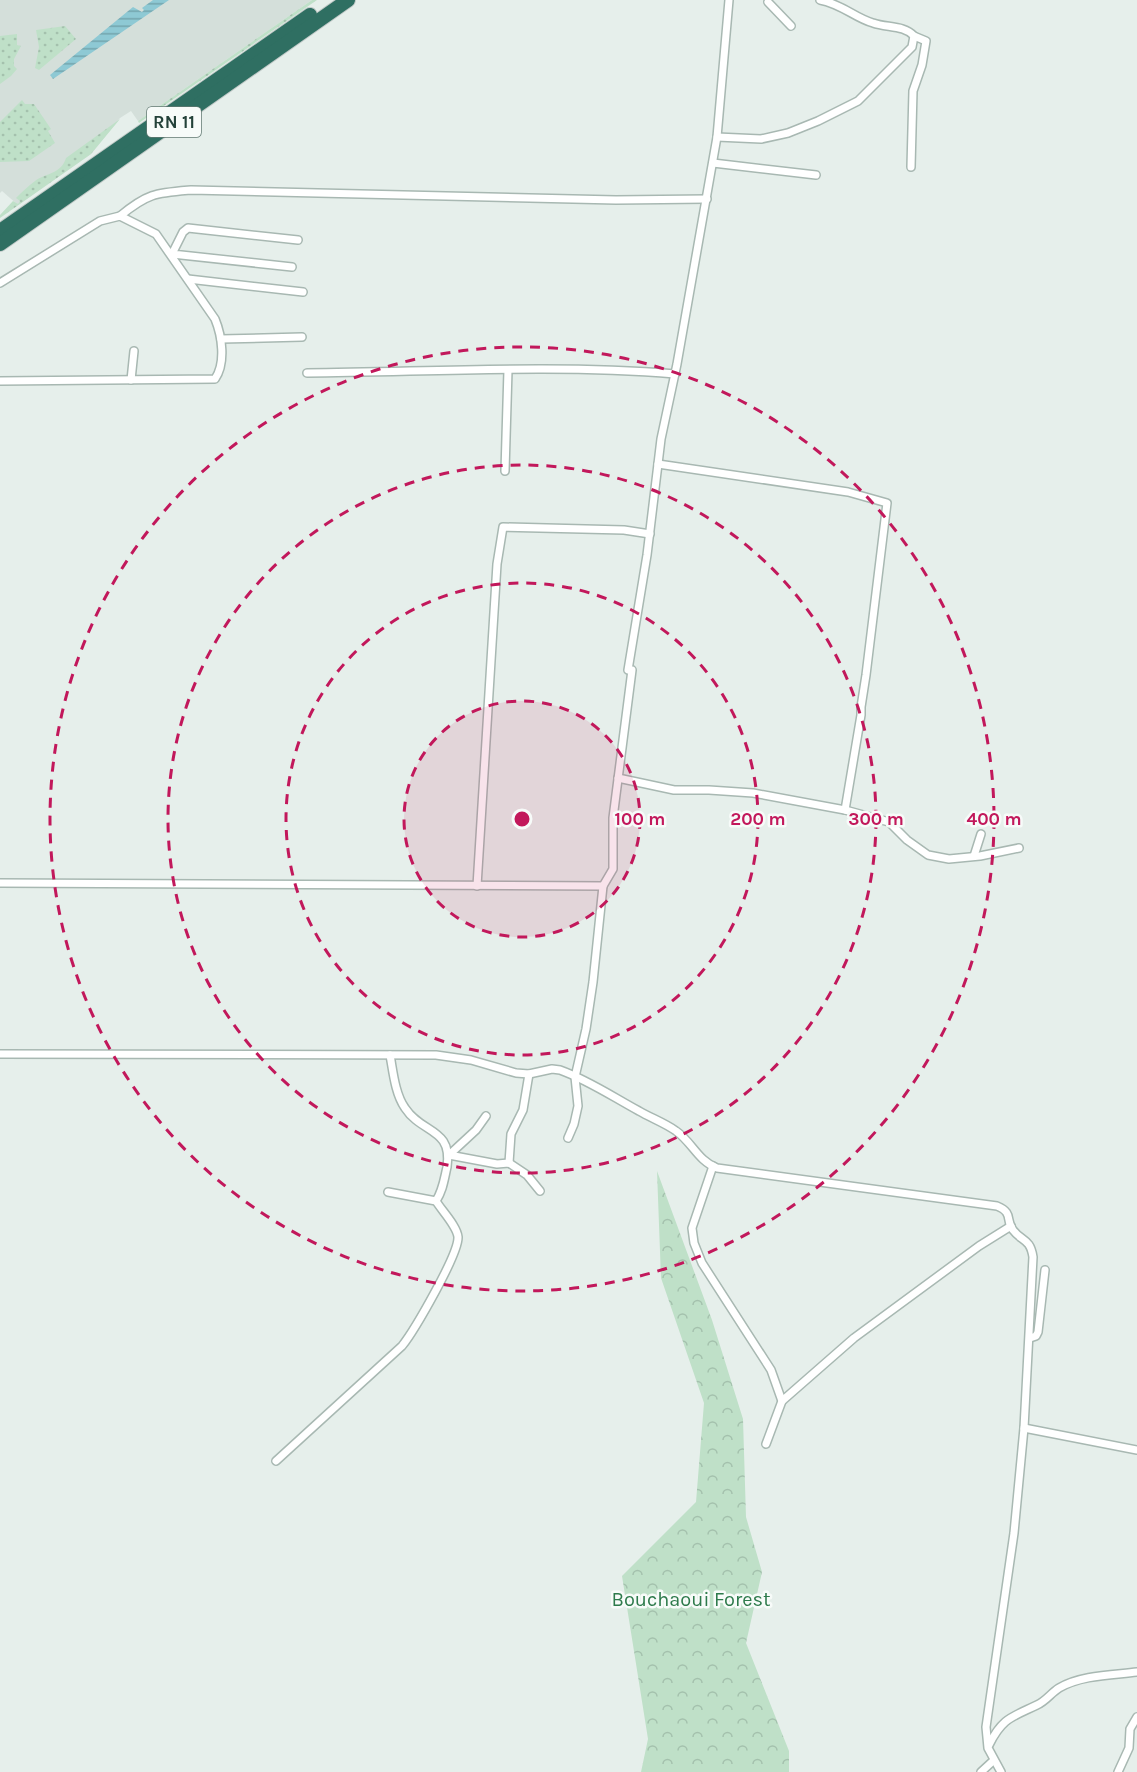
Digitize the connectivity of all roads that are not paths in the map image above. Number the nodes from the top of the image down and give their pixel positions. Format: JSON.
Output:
{"nodes":[{"id":1,"x":332,"y":0,"type":"edge"},
{"id":2,"x":348,"y":0,"type":"edge"},
{"id":3,"x":729,"y":0,"type":"edge"},
{"id":4,"x":820,"y":0,"type":"edge"},
{"id":5,"x":769,"y":1,"type":"edge"},
{"id":6,"x":792,"y":26,"type":"dead end"},
{"id":7,"x":914,"y":36,"type":"junction"},
{"id":8,"x":717,"y":137,"type":"junction"},
{"id":9,"x":713,"y":163,"type":"junction"},
{"id":10,"x":911,"y":167,"type":"dead end"},
{"id":11,"x":816,"y":175,"type":"dead end"},
{"id":12,"x":707,"y":199,"type":"junction"},
{"id":13,"x":120,"y":216,"type":"junction"},
{"id":14,"x":0,"y":231,"type":"edge"},
{"id":15,"x":298,"y":240,"type":"dead end"},
{"id":16,"x":0,"y":244,"type":"edge"},
{"id":17,"x":172,"y":254,"type":"junction"},
{"id":18,"x":292,"y":267,"type":"dead end"},
{"id":19,"x":188,"y":279,"type":"junction"},
{"id":20,"x":0,"y":283,"type":"edge"},
{"id":21,"x":303,"y":292,"type":"dead end"},
{"id":22,"x":302,"y":337,"type":"dead end"},
{"id":23,"x":221,"y":339,"type":"junction"},
{"id":24,"x":134,"y":351,"type":"dead end"},
{"id":25,"x":508,"y":370,"type":"junction"},
{"id":26,"x":307,"y":373,"type":"dead end"},
{"id":27,"x":675,"y":374,"type":"junction"},
{"id":28,"x":131,"y":380,"type":"junction"},
{"id":29,"x":0,"y":381,"type":"edge"},
{"id":30,"x":658,"y":464,"type":"junction"},
{"id":31,"x":506,"y":471,"type":"dead end"},
{"id":32,"x":650,"y":534,"type":"junction"},
{"id":33,"x":618,"y":778,"type":"junction"},
{"id":34,"x":845,"y":810,"type":"junction"},
{"id":35,"x":981,"y":834,"type":"dead end"},
{"id":36,"x":1018,"y":848,"type":"dead end"},
{"id":37,"x":974,"y":856,"type":"junction"},
{"id":38,"x":0,"y":883,"type":"edge"},
{"id":39,"x":477,"y":886,"type":"junction"},
{"id":40,"x":603,"y":886,"type":"junction"},
{"id":41,"x":0,"y":1054,"type":"edge"},
{"id":42,"x":390,"y":1055,"type":"junction"},
{"id":43,"x":529,"y":1074,"type":"junction"},
{"id":44,"x":575,"y":1077,"type":"junction"},
{"id":45,"x":486,"y":1116,"type":"dead end"},
{"id":46,"x":568,"y":1138,"type":"dead end"},
{"id":47,"x":449,"y":1155,"type":"junction"},
{"id":48,"x":509,"y":1163,"type":"junction"},
{"id":49,"x":713,"y":1167,"type":"junction"},
{"id":50,"x":540,"y":1191,"type":"dead end"},
{"id":51,"x":388,"y":1192,"type":"dead end"},
{"id":52,"x":436,"y":1201,"type":"junction"},
{"id":53,"x":1011,"y":1226,"type":"junction"},
{"id":54,"x":1044,"y":1270,"type":"dead end"},
{"id":55,"x":1030,"y":1338,"type":"junction"},
{"id":56,"x":782,"y":1401,"type":"junction"},
{"id":57,"x":1024,"y":1428,"type":"junction"},
{"id":58,"x":766,"y":1444,"type":"dead end"},
{"id":59,"x":1137,"y":1450,"type":"edge"},
{"id":60,"x":276,"y":1461,"type":"dead end"},
{"id":61,"x":1137,"y":1672,"type":"edge"},
{"id":62,"x":1137,"y":1718,"type":"edge"},
{"id":63,"x":988,"y":1748,"type":"junction"},
{"id":64,"x":993,"y":1761,"type":"junction"},
{"id":65,"x":981,"y":1772,"type":"edge"},
{"id":66,"x":1000,"y":1772,"type":"edge"},
{"id":67,"x":1118,"y":1772,"type":"edge"}],
"edges":[{"from":1,"to":14,"type":"highway","number":"RN 11"},
{"from":2,"to":16,"type":"highway","number":"RN 11"},
{"from":3,"to":8,"type":"street"},
{"from":4,"to":7,"type":"street"},
{"from":5,"to":6,"type":"street"},
{"from":7,"to":8,"type":"street"},
{"from":7,"to":10,"type":"street"},
{"from":8,"to":9,"type":"street"},
{"from":9,"to":11,"type":"street"},
{"from":9,"to":12,"type":"street"},
{"from":12,"to":13,"type":"street"},
{"from":12,"to":27,"type":"street"},
{"from":13,"to":17,"type":"street"},
{"from":13,"to":20,"type":"street"},
{"from":15,"to":17,"type":"street"},
{"from":17,"to":18,"type":"street"},
{"from":17,"to":19,"type":"street"},
{"from":19,"to":21,"type":"street"},
{"from":19,"to":23,"type":"street"},
{"from":22,"to":23,"type":"street"},
{"from":23,"to":28,"type":"street"},
{"from":24,"to":28,"type":"street"},
{"from":25,"to":26,"type":"street"},
{"from":25,"to":27,"type":"street"},
{"from":25,"to":31,"type":"street"},
{"from":27,"to":30,"type":"street"},
{"from":28,"to":29,"type":"street"},
{"from":30,"to":32,"type":"street"},
{"from":30,"to":34,"type":"street"},
{"from":32,"to":33,"type":"street"},
{"from":32,"to":39,"type":"street"},
{"from":33,"to":34,"type":"street"},
{"from":33,"to":40,"type":"street"},
{"from":34,"to":37,"type":"street"},
{"from":35,"to":37,"type":"street"},
{"from":36,"to":37,"type":"street"},
{"from":38,"to":39,"type":"street"},
{"from":39,"to":40,"type":"street"},
{"from":40,"to":44,"type":"street"},
{"from":41,"to":42,"type":"street"},
{"from":42,"to":43,"type":"street"},
{"from":42,"to":47,"type":"street"},
{"from":43,"to":44,"type":"street"},
{"from":43,"to":48,"type":"street"},
{"from":44,"to":46,"type":"street"},
{"from":44,"to":49,"type":"street"},
{"from":45,"to":47,"type":"street"},
{"from":47,"to":48,"type":"street"},
{"from":47,"to":52,"type":"street"},
{"from":48,"to":50,"type":"street"},
{"from":49,"to":53,"type":"street"},
{"from":49,"to":56,"type":"street"},
{"from":51,"to":52,"type":"street"},
{"from":52,"to":60,"type":"street"},
{"from":53,"to":55,"type":"street"},
{"from":53,"to":56,"type":"street"},
{"from":54,"to":55,"type":"street"},
{"from":55,"to":57,"type":"street"},
{"from":56,"to":58,"type":"street"},
{"from":57,"to":59,"type":"street"},
{"from":57,"to":63,"type":"street"},
{"from":61,"to":63,"type":"street"},
{"from":62,"to":67,"type":"street"},
{"from":63,"to":64,"type":"street"},
{"from":64,"to":65,"type":"street"},
{"from":64,"to":66,"type":"street"}]}
